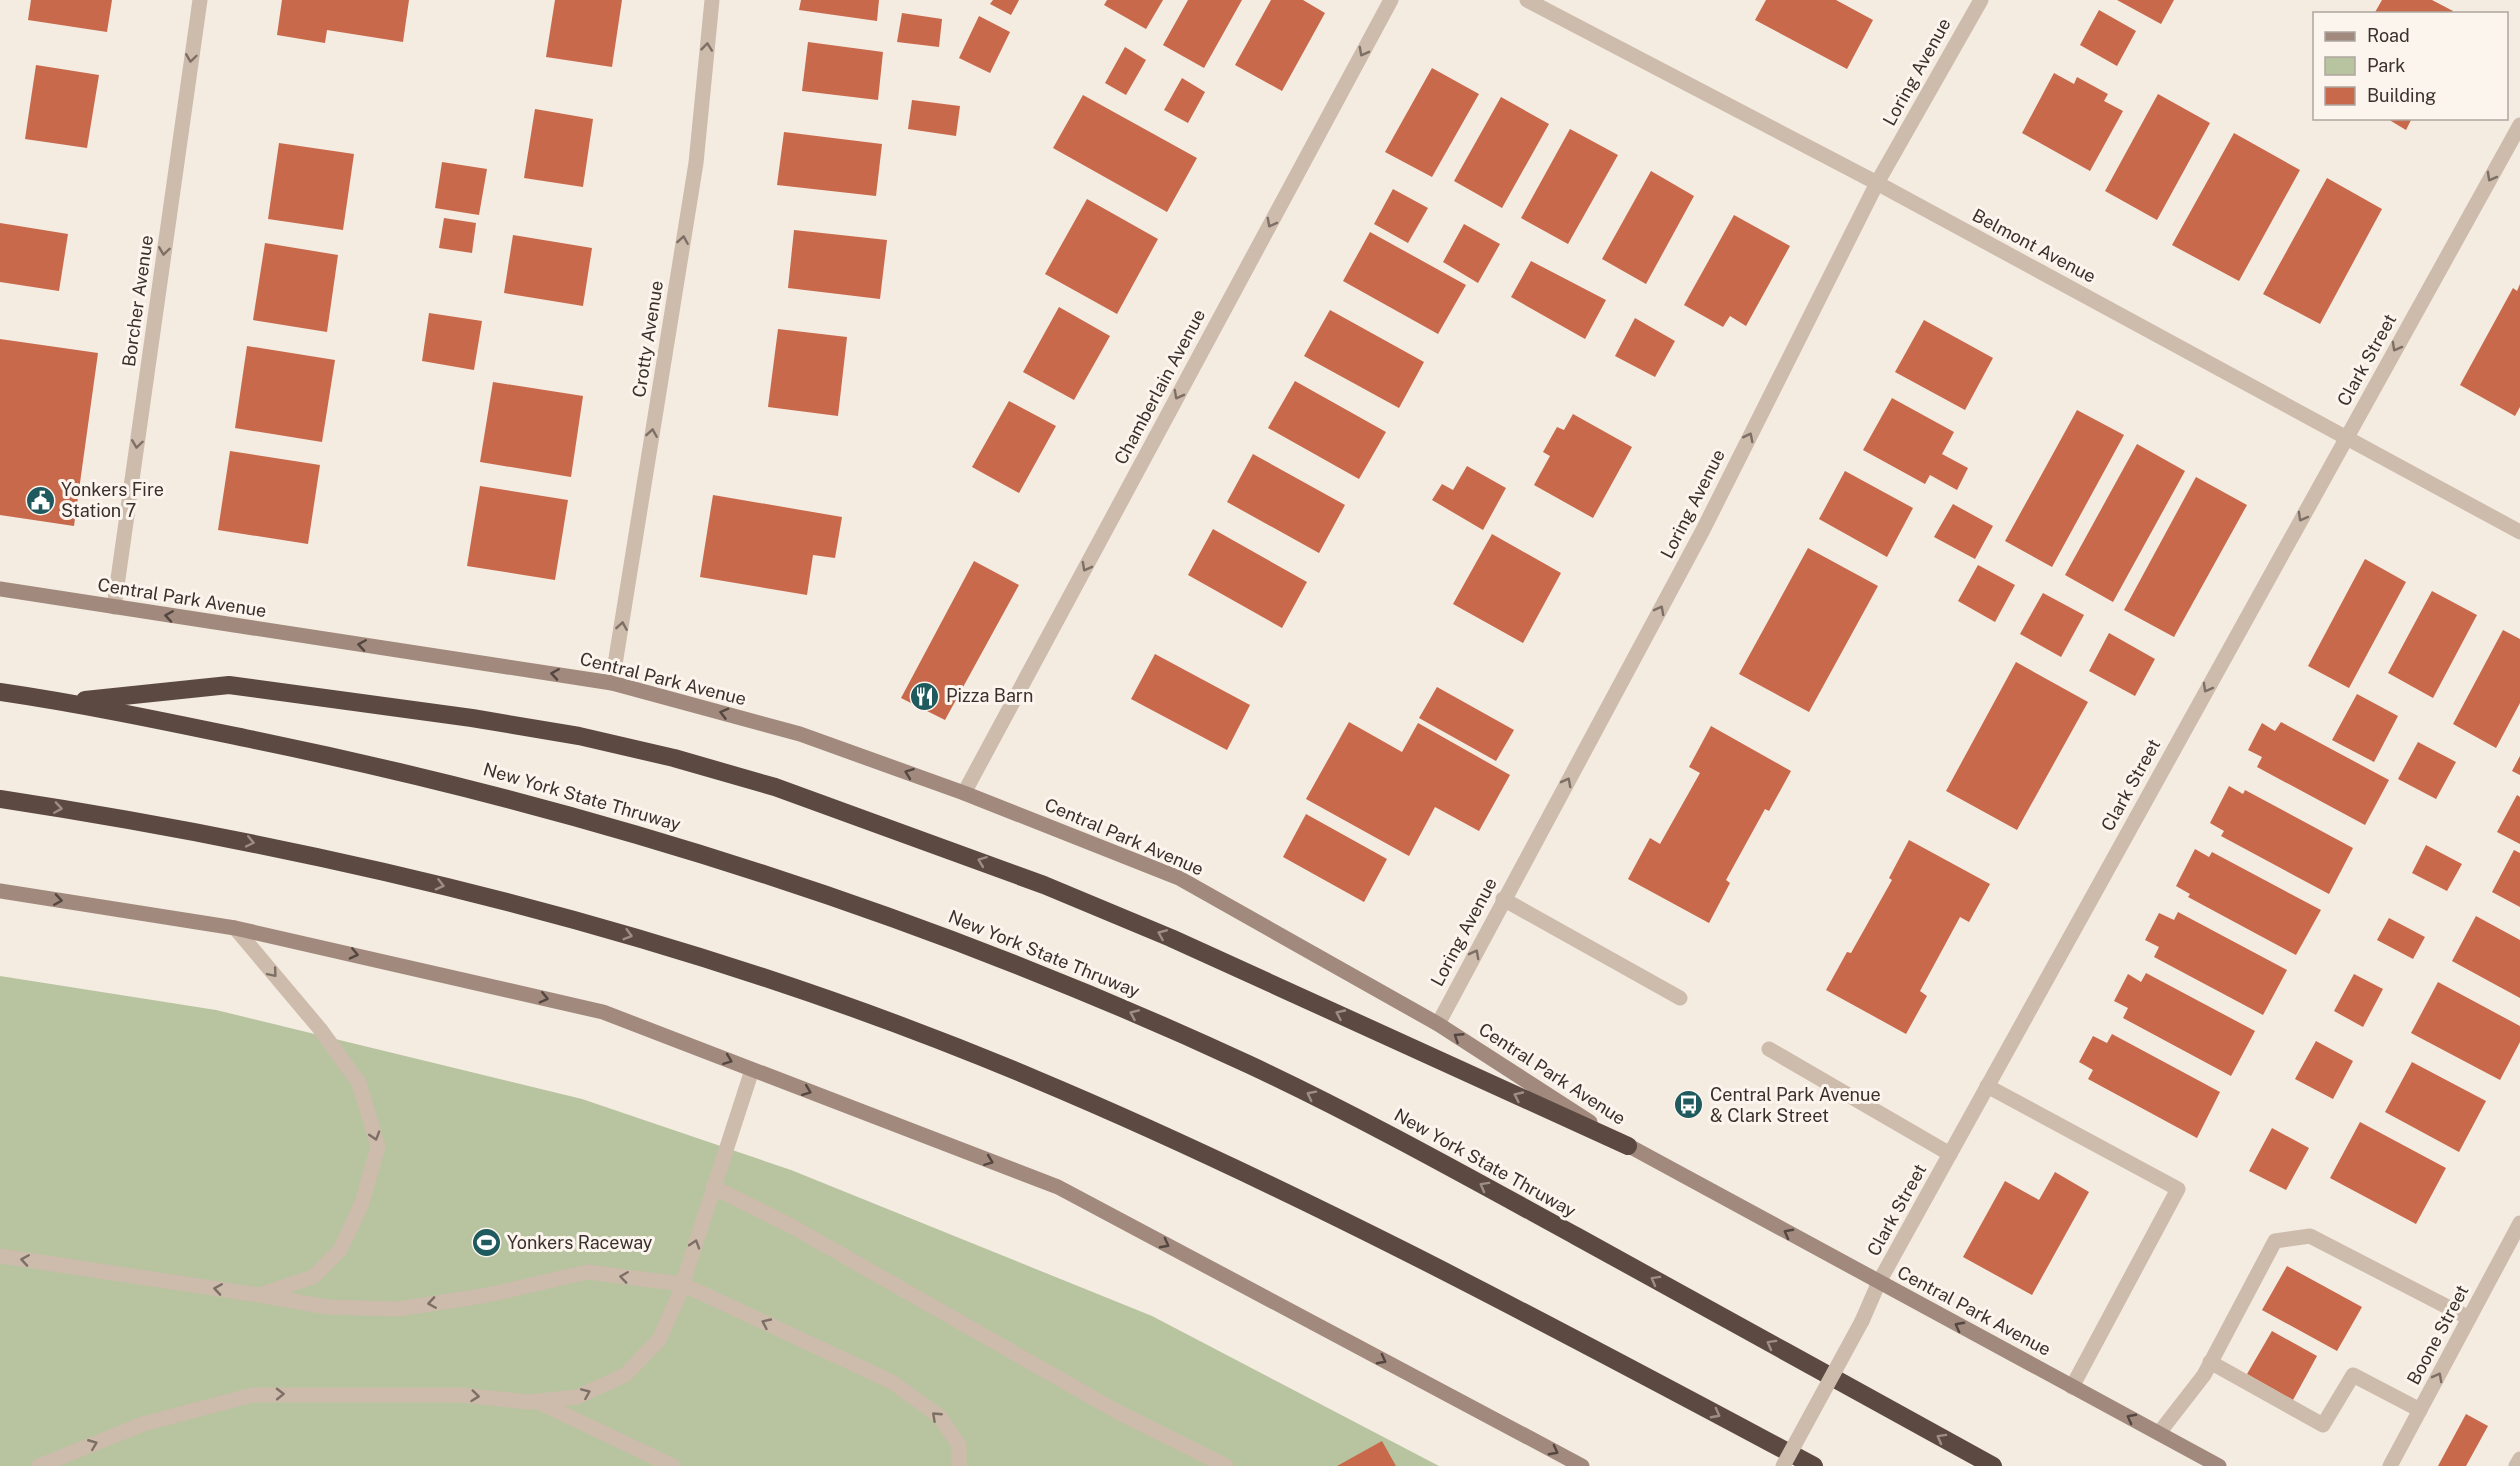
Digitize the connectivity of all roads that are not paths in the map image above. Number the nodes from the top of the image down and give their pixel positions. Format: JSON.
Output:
{"nodes":[{"id":1,"x":200,"y":0,"type":"edge"},
{"id":2,"x":712,"y":0,"type":"edge"},
{"id":3,"x":1391,"y":0,"type":"edge"},
{"id":4,"x":1527,"y":0,"type":"edge"},
{"id":5,"x":1980,"y":0,"type":"edge"},
{"id":6,"x":2520,"y":125,"type":"edge"},
{"id":7,"x":1877,"y":183,"type":"junction"},
{"id":8,"x":2346,"y":437,"type":"junction"},
{"id":9,"x":2520,"y":532,"type":"edge"},
{"id":10,"x":0,"y":589,"type":"edge"},
{"id":11,"x":114,"y":607,"type":"junction"},
{"id":12,"x":612,"y":683,"type":"junction"},
{"id":13,"x":0,"y":692,"type":"edge"},
{"id":14,"x":68,"y":702,"type":"junction"},
{"id":15,"x":964,"y":793,"type":"junction"},
{"id":16,"x":0,"y":800,"type":"edge"},
{"id":17,"x":0,"y":891,"type":"edge"},
{"id":18,"x":1503,"y":899,"type":"junction"},
{"id":19,"x":235,"y":928,"type":"junction"},
{"id":20,"x":1680,"y":998,"type":"dead end"},
{"id":21,"x":1438,"y":1024,"type":"junction"},
{"id":22,"x":1769,"y":1049,"type":"dead end"},
{"id":23,"x":752,"y":1070,"type":"junction"},
{"id":24,"x":1988,"y":1086,"type":"junction"},
{"id":25,"x":1628,"y":1146,"type":"junction"},
{"id":26,"x":1950,"y":1154,"type":"junction"},
{"id":27,"x":714,"y":1187,"type":"junction"},
{"id":28,"x":2520,"y":1223,"type":"edge"},
{"id":29,"x":0,"y":1256,"type":"edge"},
{"id":30,"x":1879,"y":1282,"type":"junction"},
{"id":31,"x":682,"y":1284,"type":"junction"},
{"id":32,"x":259,"y":1295,"type":"junction"},
{"id":33,"x":2469,"y":1318,"type":"junction"},
{"id":34,"x":2210,"y":1362,"type":"junction"},
{"id":35,"x":2073,"y":1387,"type":"junction"},
{"id":36,"x":536,"y":1401,"type":"junction"},
{"id":37,"x":2420,"y":1410,"type":"junction"},
{"id":38,"x":2159,"y":1433,"type":"junction"},
{"id":39,"x":2520,"y":1459,"type":"edge"},
{"id":40,"x":39,"y":1466,"type":"edge"},
{"id":41,"x":673,"y":1466,"type":"edge"},
{"id":42,"x":959,"y":1466,"type":"edge"},
{"id":43,"x":1226,"y":1466,"type":"edge"},
{"id":44,"x":1582,"y":1466,"type":"edge"},
{"id":45,"x":1783,"y":1466,"type":"edge"},
{"id":46,"x":1814,"y":1466,"type":"edge"},
{"id":47,"x":1993,"y":1466,"type":"edge"},
{"id":48,"x":2219,"y":1466,"type":"edge"},
{"id":49,"x":2390,"y":1466,"type":"edge"},
{"id":50,"x":2516,"y":1466,"type":"edge"}],
"edges":[{"from":1,"to":11,"type":"street","name":"Borcher Avenue","one_way":true},
{"from":12,"to":2,"type":"street","name":"Crotty Avenue","one_way":true},
{"from":3,"to":15,"type":"street","name":"Chamberlain Avenue","one_way":true},
{"from":4,"to":7,"type":"street","name":"Belmont Avenue"},
{"from":5,"to":7,"type":"street","name":"Loring Avenue"},
{"from":6,"to":8,"type":"street","name":"Clark Street","one_way":true},
{"from":7,"to":8,"type":"street","name":"Belmont Avenue"},
{"from":18,"to":7,"type":"street","name":"Loring Avenue","one_way":true},
{"from":8,"to":9,"type":"street","name":"Belmont Avenue"},
{"from":8,"to":24,"type":"street","name":"Clark Street","one_way":true},
{"from":10,"to":11,"type":"main road","name":"Central Park Avenue"},
{"from":12,"to":11,"type":"main road","name":"Central Park Avenue","one_way":true},
{"from":15,"to":12,"type":"main road","name":"Central Park Avenue","one_way":true},
{"from":13,"to":14,"type":"highway","name":"New York State Thruway"},
{"from":25,"to":14,"type":"highway","one_way":true},
{"from":47,"to":14,"type":"highway","name":"New York State Thruway","one_way":true},
{"from":15,"to":21,"type":"main road","name":"Central Park Avenue"},
{"from":16,"to":46,"type":"highway","one_way":true},
{"from":17,"to":19,"type":"main road","one_way":true},
{"from":18,"to":20,"type":"street"},
{"from":21,"to":18,"type":"street","name":"Loring Avenue","one_way":true},
{"from":19,"to":23,"type":"main road","one_way":true},
{"from":19,"to":32,"type":"street","one_way":true},
{"from":25,"to":21,"type":"main road","name":"Central Park Avenue","one_way":true},
{"from":22,"to":26,"type":"street"},
{"from":23,"to":27,"type":"street"},
{"from":23,"to":44,"type":"main road","one_way":true},
{"from":24,"to":26,"type":"street","name":"Clark Street"},
{"from":24,"to":35,"type":"street"},
{"from":30,"to":25,"type":"main road","name":"Central Park Avenue","one_way":true},
{"from":26,"to":30,"type":"street","name":"Clark Street"},
{"from":31,"to":27,"type":"street","one_way":true},
{"from":27,"to":43,"type":"street"},
{"from":28,"to":33,"type":"street","name":"Boone Street"},
{"from":32,"to":29,"type":"street","one_way":true},
{"from":35,"to":30,"type":"main road","name":"Central Park Avenue","one_way":true},
{"from":30,"to":45,"type":"street","name":"Clark Street","bridge":true},
{"from":31,"to":32,"type":"street","one_way":true},
{"from":36,"to":31,"type":"street","one_way":true},
{"from":42,"to":31,"type":"street","one_way":true},
{"from":33,"to":34,"type":"street"},
{"from":37,"to":33,"type":"street","name":"Boone Street","one_way":true},
{"from":34,"to":37,"type":"street"},
{"from":34,"to":38,"type":"street"},
{"from":38,"to":35,"type":"main road","name":"Central Park Avenue","one_way":true},
{"from":40,"to":36,"type":"street","one_way":true},
{"from":36,"to":41,"type":"street"},
{"from":37,"to":49,"type":"street","name":"Boone Street"},
{"from":38,"to":48,"type":"main road","name":"Central Park Avenue"},
{"from":39,"to":50,"type":"street"}]}
